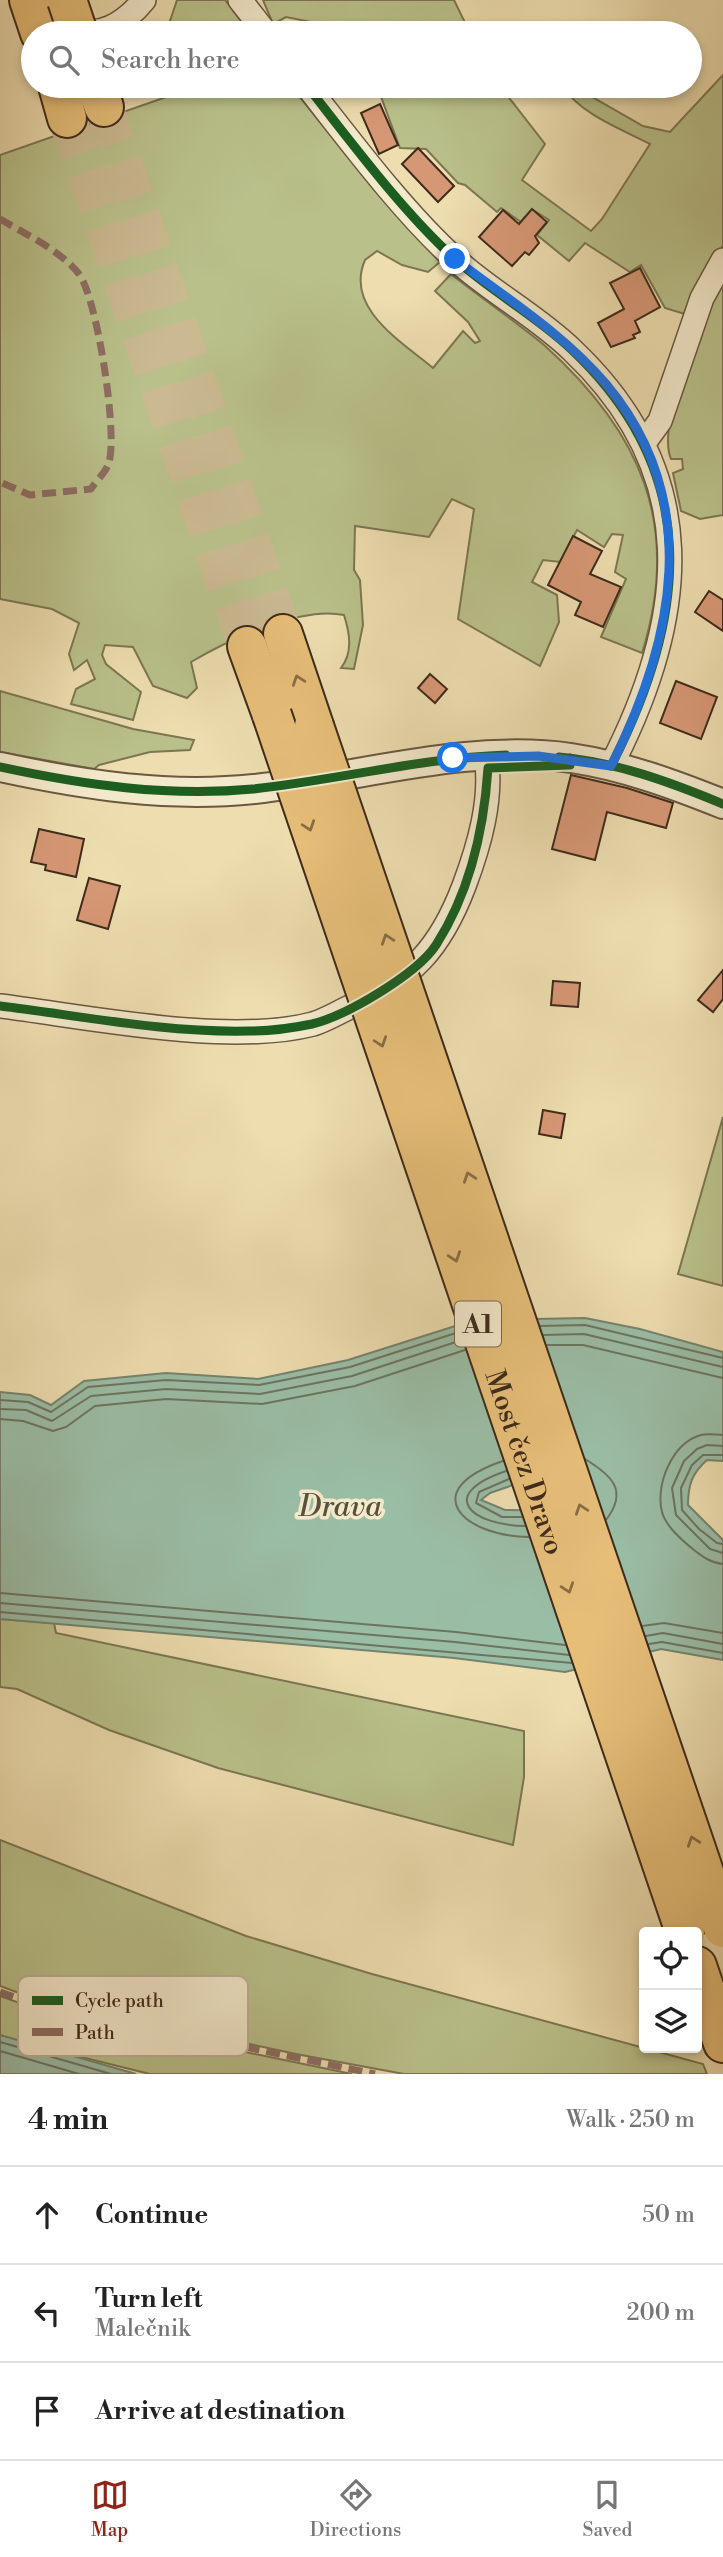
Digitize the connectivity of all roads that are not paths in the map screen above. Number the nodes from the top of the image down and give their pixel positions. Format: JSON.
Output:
{"nodes":[{"id":1,"x":29,"y":0,"type":"edge"},
{"id":2,"x":56,"y":0,"type":"edge"},
{"id":3,"x":67,"y":0,"type":"edge"},
{"id":4,"x":144,"y":0,"type":"edge"},
{"id":5,"x":240,"y":0,"type":"edge"},
{"id":6,"x":36,"y":21,"type":"edge"},
{"id":7,"x":66,"y":21,"type":"edge"},
{"id":8,"x":74,"y":21,"type":"edge"},
{"id":9,"x":122,"y":21,"type":"edge"},
{"id":10,"x":257,"y":21,"type":"edge"},
{"id":11,"x":317,"y":98,"type":"edge"},
{"id":12,"x":723,"y":260,"type":"edge"},
{"id":13,"x":644,"y":443,"type":"junction"},
{"id":14,"x":283,"y":634,"type":"tunnel mouth"},
{"id":15,"x":247,"y":646,"type":"tunnel mouth"},
{"id":16,"x":486,"y":756,"type":"junction"},
{"id":17,"x":611,"y":766,"type":"junction"},
{"id":18,"x":0,"y":767,"type":"edge"},
{"id":19,"x":723,"y":804,"type":"edge"},
{"id":20,"x":0,"y":1006,"type":"edge"},
{"id":21,"x":683,"y":1927,"type":"edge"},
{"id":22,"x":723,"y":1928,"type":"edge"},
{"id":23,"x":702,"y":1981,"type":"edge"},
{"id":24,"x":723,"y":2043,"type":"edge"}],
"edges":[{"from":1,"to":6,"type":"highway"},
{"from":2,"to":7,"type":"street"},
{"from":3,"to":8,"type":"highway","bridge":true},
{"from":4,"to":9,"type":"street"},
{"from":5,"to":10,"type":"street"},
{"from":11,"to":13,"type":"street"},
{"from":12,"to":13,"type":"street"},
{"from":13,"to":17,"type":"street"},
{"from":22,"to":14,"type":"highway","name":"Most čez Dravo","number":"A1","one_way":true,"bridge":true},
{"from":15,"to":21,"type":"highway","name":"Most čez Dravo","number":"A1","one_way":true,"bridge":true},
{"from":16,"to":17,"type":"street"},
{"from":16,"to":18,"type":"street"},
{"from":16,"to":20,"type":"street"},
{"from":17,"to":19,"type":"street"},
{"from":23,"to":24,"type":"highway"}]}
